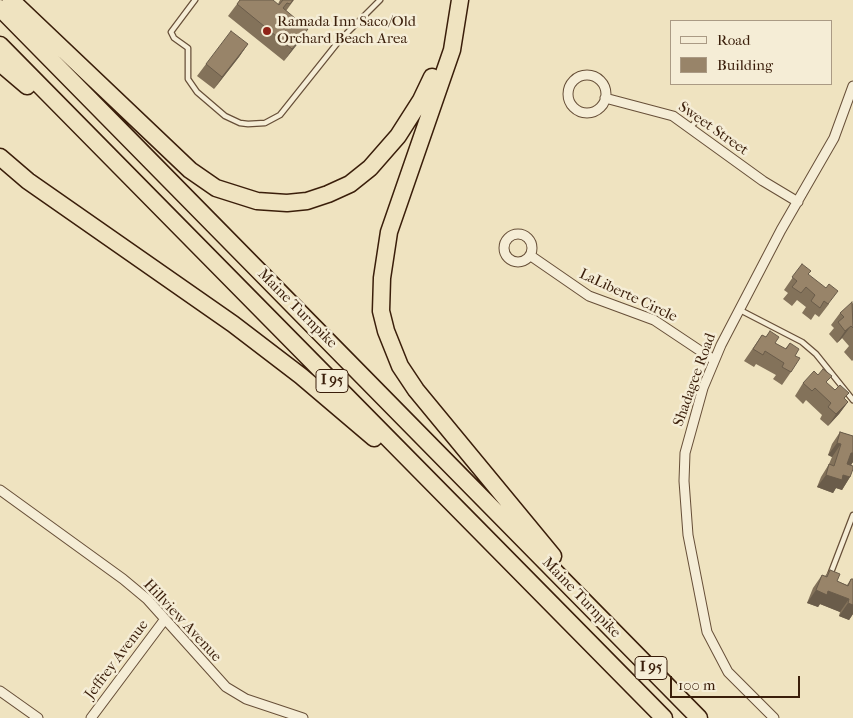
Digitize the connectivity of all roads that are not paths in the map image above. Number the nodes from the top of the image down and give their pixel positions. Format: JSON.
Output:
{"nodes":[{"id":1,"x":10,"y":0,"type":"edge"},
{"id":2,"x":195,"y":0,"type":"edge"},
{"id":3,"x":380,"y":0,"type":"edge"},
{"id":4,"x":451,"y":0,"type":"edge"},
{"id":5,"x":460,"y":0,"type":"edge"},
{"id":6,"x":0,"y":8,"type":"edge"},
{"id":7,"x":0,"y":45,"type":"edge"},
{"id":8,"x":0,"y":63,"type":"edge"},
{"id":9,"x":853,"y":86,"type":"edge"},
{"id":10,"x":605,"y":98,"type":"junction"},
{"id":11,"x":697,"y":120,"type":"dead end"},
{"id":12,"x":690,"y":128,"type":"junction"},
{"id":13,"x":0,"y":157,"type":"edge"},
{"id":14,"x":114,"y":160,"type":"junction"},
{"id":15,"x":798,"y":202,"type":"junction"},
{"id":16,"x":530,"y":256,"type":"dead end"},
{"id":17,"x":739,"y":309,"type":"junction"},
{"id":18,"x":714,"y":360,"type":"junction"},
{"id":19,"x":853,"y":400,"type":"edge"},
{"id":20,"x":0,"y":490,"type":"edge"},
{"id":21,"x":460,"y":512,"type":"junction"},
{"id":22,"x":853,"y":515,"type":"edge"},
{"id":23,"x":830,"y":576,"type":"edge"},
{"id":24,"x":165,"y":619,"type":"junction"},
{"id":25,"x":602,"y":619,"type":"junction"},
{"id":26,"x":0,"y":691,"type":"edge"},
{"id":27,"x":38,"y":718,"type":"edge"},
{"id":28,"x":91,"y":718,"type":"edge"},
{"id":29,"x":304,"y":718,"type":"edge"},
{"id":30,"x":664,"y":718,"type":"edge"},
{"id":31,"x":699,"y":718,"type":"edge"},
{"id":32,"x":774,"y":718,"type":"edge"}],
"edges":[{"from":1,"to":4,"type":"highway"},
{"from":2,"to":3,"type":"lane"},
{"from":5,"to":25,"type":"highway"},
{"from":6,"to":25,"type":"highway","name":"Maine Turnpike","number":"I 95"},
{"from":7,"to":14,"type":"highway","name":"Maine Turnpike","number":"I 95"},
{"from":8,"to":14,"type":"highway"},
{"from":9,"to":15,"type":"street","name":"Shadagee Road"},
{"from":10,"to":10,"type":"street"},
{"from":10,"to":12,"type":"street","name":"Sweet Street"},
{"from":11,"to":12,"type":"lane"},
{"from":12,"to":15,"type":"street","name":"Sweet Street"},
{"from":13,"to":21,"type":"highway"},
{"from":14,"to":21,"type":"highway","name":"Maine Turnpike","number":"I 95"},
{"from":15,"to":17,"type":"street","name":"Shadagee Road"},
{"from":16,"to":18,"type":"street","name":"LaLiberte Circle"},
{"from":17,"to":18,"type":"street","name":"Shadagee Road"},
{"from":17,"to":19,"type":"lane"},
{"from":18,"to":32,"type":"street","name":"Shadagee Road"},
{"from":20,"to":24,"type":"street","name":"Hillview Avenue"},
{"from":21,"to":30,"type":"highway","name":"Maine Turnpike","number":"I 95"},
{"from":22,"to":23,"type":"lane"},
{"from":24,"to":28,"type":"street","name":"Jeffrey Avenue"},
{"from":24,"to":29,"type":"street","name":"Hillview Avenue"},
{"from":25,"to":31,"type":"highway","name":"Maine Turnpike","number":"I 95"},
{"from":26,"to":27,"type":"street"}]}
